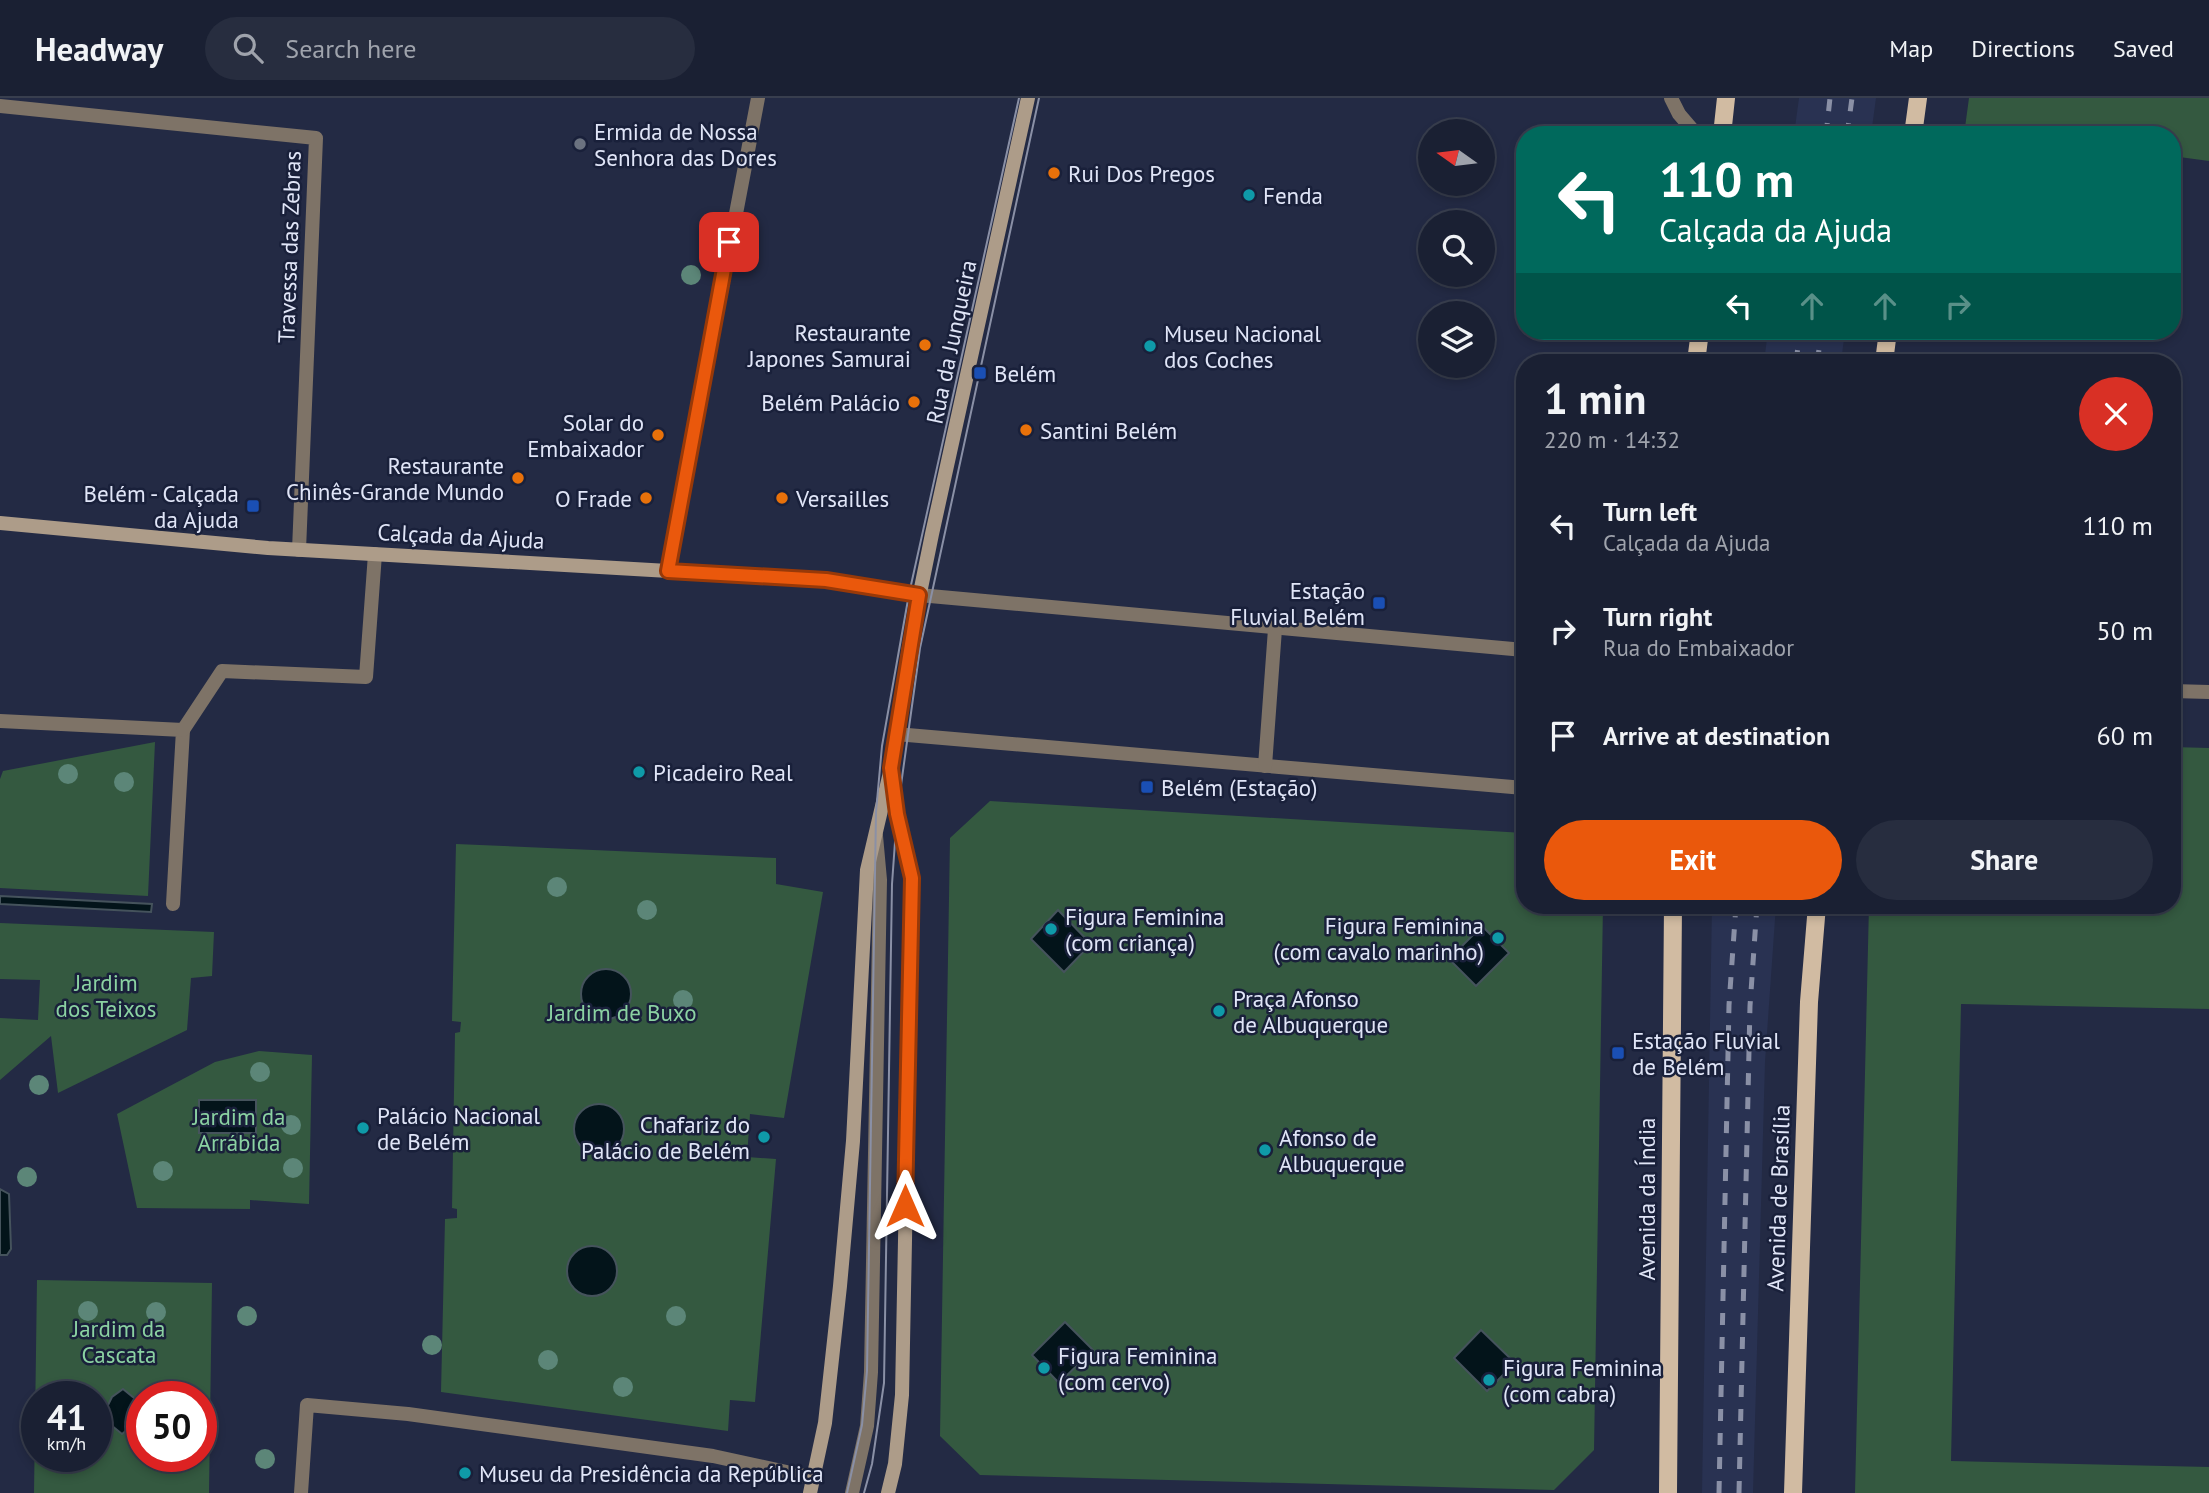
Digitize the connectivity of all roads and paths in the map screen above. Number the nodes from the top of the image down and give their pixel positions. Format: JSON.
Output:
{"nodes":[{"id":1,"x":758,"y":98,"type":"edge"},
{"id":2,"x":1028,"y":98,"type":"edge"},
{"id":3,"x":1671,"y":98,"type":"edge"},
{"id":4,"x":1726,"y":98,"type":"edge"},
{"id":5,"x":1918,"y":98,"type":"edge"},
{"id":6,"x":0,"y":106,"type":"edge"},
{"id":7,"x":1689,"y":126,"type":"edge"},
{"id":8,"x":1723,"y":126,"type":"edge"},
{"id":9,"x":1914,"y":126,"type":"edge"},
{"id":10,"x":0,"y":523,"type":"edge"},
{"id":11,"x":299,"y":550,"type":"junction"},
{"id":12,"x":375,"y":554,"type":"junction"},
{"id":13,"x":668,"y":571,"type":"junction"},
{"id":14,"x":919,"y":595,"type":"junction"},
{"id":15,"x":1275,"y":629,"type":"junction"},
{"id":16,"x":1516,"y":649,"type":"edge"},
{"id":17,"x":2181,"y":691,"type":"edge"},
{"id":18,"x":2209,"y":692,"type":"edge"},
{"id":19,"x":0,"y":721,"type":"edge"},
{"id":20,"x":183,"y":730,"type":"junction"},
{"id":21,"x":896,"y":734,"type":"junction"},
{"id":22,"x":1265,"y":766,"type":"junction"},
{"id":23,"x":891,"y":768,"type":"junction"},
{"id":24,"x":1516,"y":788,"type":"edge"},
{"id":25,"x":876,"y":831,"type":"junction"},
{"id":26,"x":173,"y":904,"type":"dead end"},
{"id":27,"x":1673,"y":914,"type":"edge"},
{"id":28,"x":1816,"y":914,"type":"edge"},
{"id":29,"x":814,"y":1478,"type":"junction"},
{"id":30,"x":301,"y":1493,"type":"edge"},
{"id":31,"x":810,"y":1493,"type":"edge"},
{"id":32,"x":852,"y":1493,"type":"edge"},
{"id":33,"x":888,"y":1493,"type":"edge"},
{"id":34,"x":1668,"y":1493,"type":"edge"},
{"id":35,"x":1793,"y":1493,"type":"edge"}],
"edges":[{"from":1,"to":13,"type":"street"},
{"from":2,"to":14,"type":"main road","name":"Rua da Junqueira"},
{"from":3,"to":7,"type":"street"},
{"from":4,"to":8,"type":"main road"},
{"from":5,"to":9,"type":"main road"},
{"from":6,"to":11,"type":"street","name":"Travessa das Zebras"},
{"from":10,"to":11,"type":"main road","name":"Calçada da Ajuda"},
{"from":11,"to":12,"type":"main road","name":"Calçada da Ajuda"},
{"from":12,"to":13,"type":"main road","name":"Calçada da Ajuda"},
{"from":12,"to":20,"type":"street"},
{"from":13,"to":14,"type":"main road","name":"Calçada da Ajuda"},
{"from":14,"to":15,"type":"street"},
{"from":14,"to":21,"type":"main road"},
{"from":15,"to":16,"type":"street"},
{"from":15,"to":22,"type":"street"},
{"from":17,"to":18,"type":"street"},
{"from":19,"to":20,"type":"street"},
{"from":20,"to":26,"type":"street"},
{"from":21,"to":22,"type":"street"},
{"from":21,"to":23,"type":"main road"},
{"from":22,"to":24,"type":"street"},
{"from":23,"to":25,"type":"main road"},
{"from":23,"to":33,"type":"main road"},
{"from":25,"to":29,"type":"main road"},
{"from":25,"to":32,"type":"street"},
{"from":27,"to":34,"type":"main road","name":"Avenida da Índia"},
{"from":28,"to":35,"type":"main road","name":"Avenida de Brasília"},
{"from":29,"to":30,"type":"street"},
{"from":29,"to":31,"type":"main road"}]}
